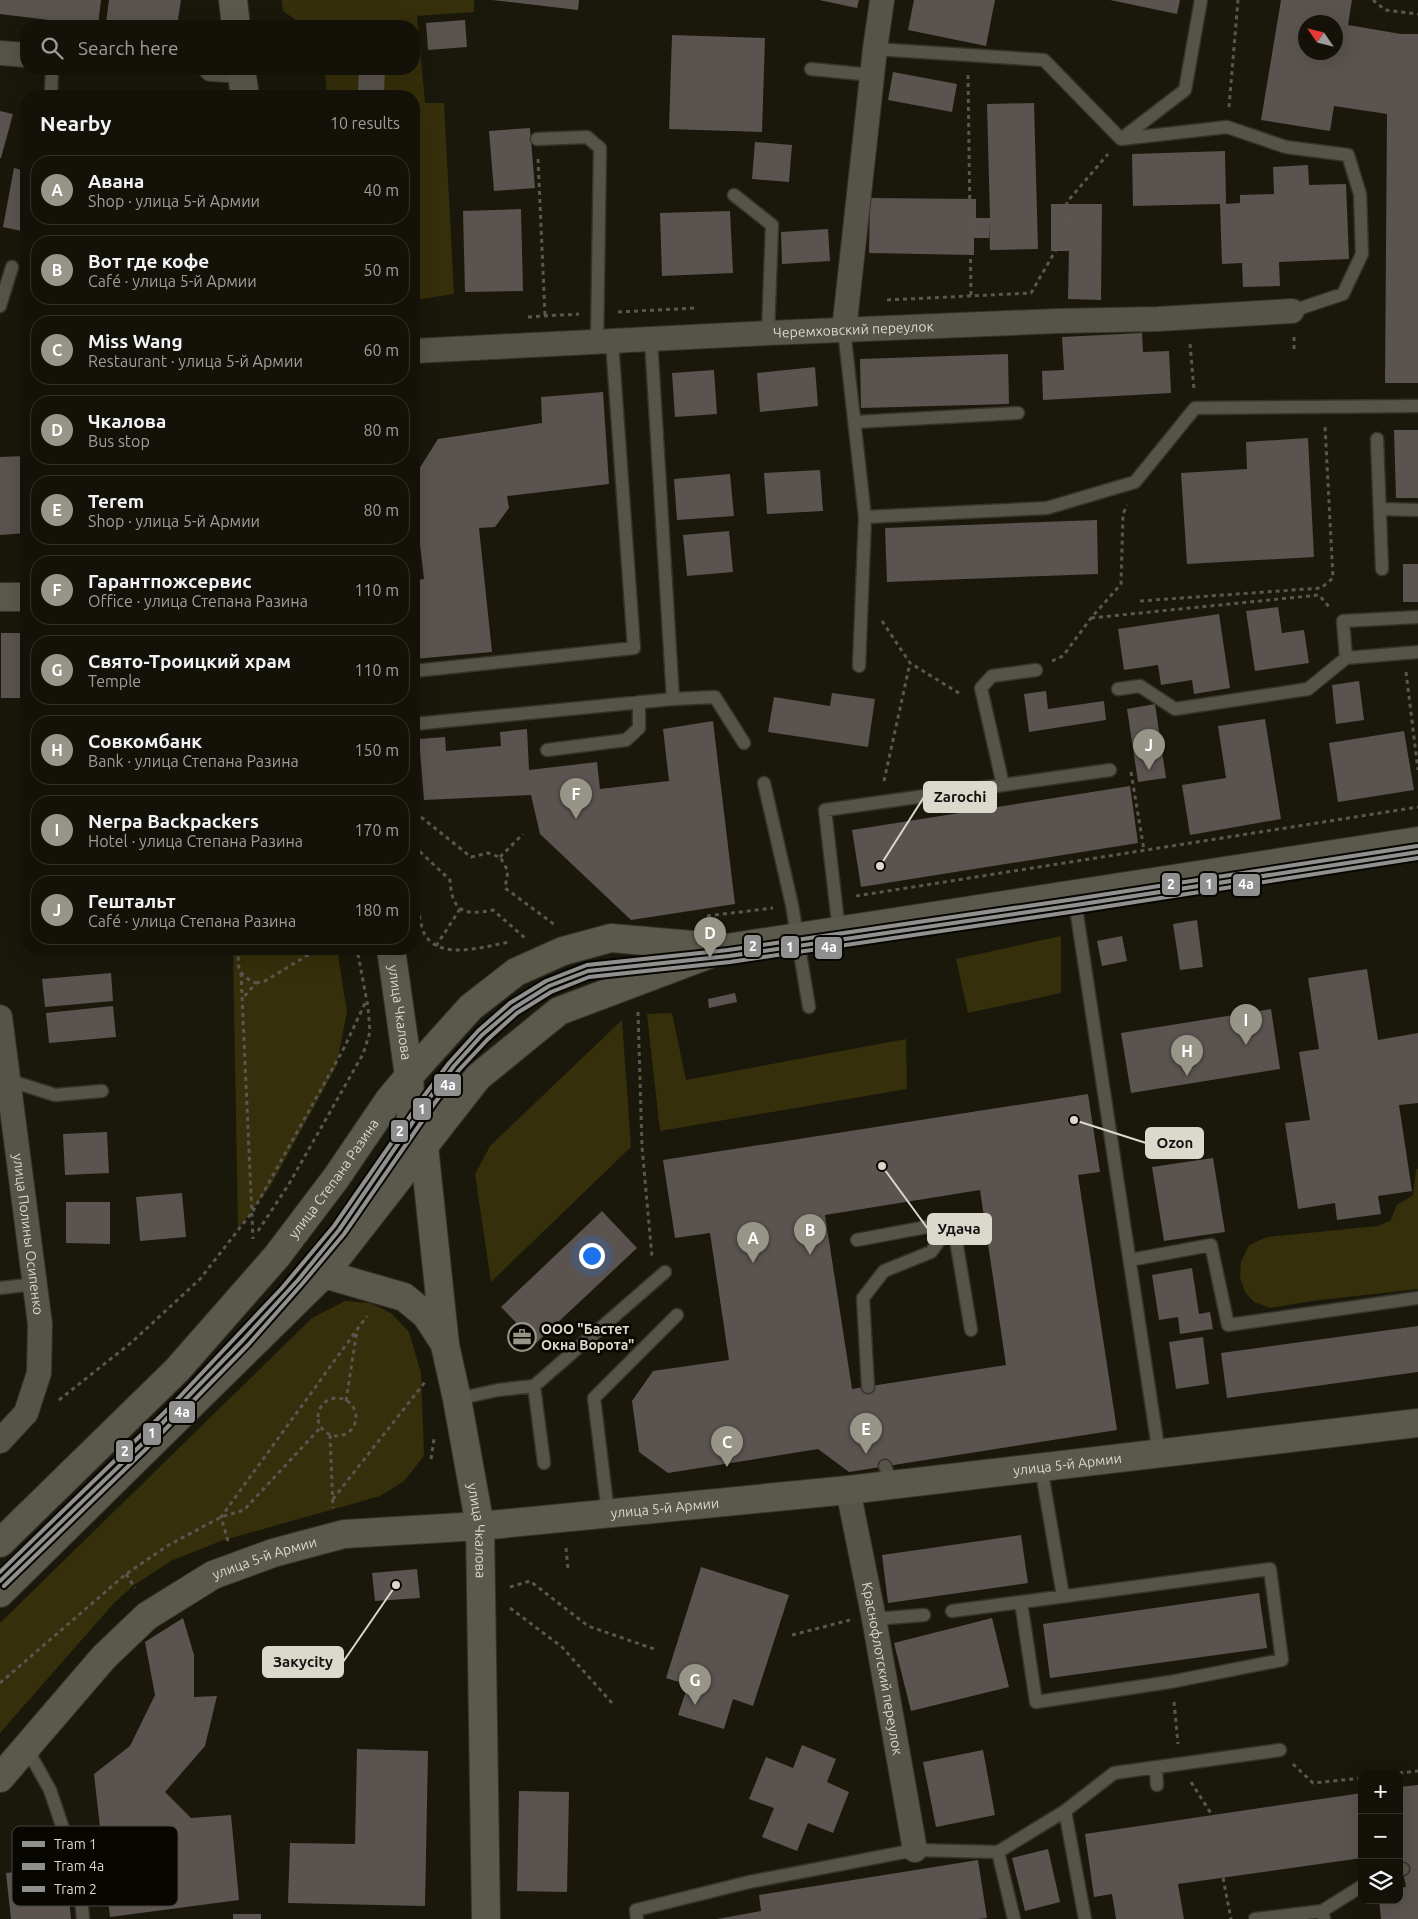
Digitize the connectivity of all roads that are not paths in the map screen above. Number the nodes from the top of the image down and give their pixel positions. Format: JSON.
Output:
{"nodes":[{"id":1,"x":233,"y":0,"type":"edge"},
{"id":2,"x":882,"y":0,"type":"edge"},
{"id":3,"x":1201,"y":0,"type":"edge"},
{"id":4,"x":235,"y":20,"type":"edge"},
{"id":5,"x":874,"y":49,"type":"junction"},
{"id":6,"x":0,"y":53,"type":"edge"},
{"id":7,"x":20,"y":55,"type":"edge"},
{"id":8,"x":811,"y":69,"type":"dead end"},
{"id":9,"x":52,"y":75,"type":"edge"},
{"id":10,"x":230,"y":75,"type":"edge"},
{"id":11,"x":872,"y":75,"type":"junction"},
{"id":12,"x":242,"y":79,"type":"edge"},
{"id":13,"x":52,"y":90,"type":"edge"},
{"id":14,"x":537,"y":139,"type":"road end"},
{"id":15,"x":1121,"y":139,"type":"junction"},
{"id":16,"x":734,"y":195,"type":"dead end"},
{"id":17,"x":12,"y":266,"type":"dead end"},
{"id":18,"x":0,"y":306,"type":"edge"},
{"id":19,"x":1292,"y":311,"type":"joint"},
{"id":20,"x":844,"y":330,"type":"junction"},
{"id":21,"x":768,"y":333,"type":"junction"},
{"id":22,"x":651,"y":340,"type":"junction"},
{"id":23,"x":605,"y":342,"type":"junction"},
{"id":24,"x":420,"y":351,"type":"edge"},
{"id":25,"x":1418,"y":406,"type":"edge"},
{"id":26,"x":1018,"y":413,"type":"dead end"},
{"id":27,"x":855,"y":422,"type":"junction"},
{"id":28,"x":1377,"y":439,"type":"dead end"},
{"id":29,"x":1381,"y":509,"type":"junction"},
{"id":30,"x":1418,"y":510,"type":"edge"},
{"id":31,"x":865,"y":517,"type":"junction"},
{"id":32,"x":1382,"y":569,"type":"dead end"},
{"id":33,"x":0,"y":597,"type":"edge"},
{"id":34,"x":20,"y":597,"type":"edge"},
{"id":35,"x":1418,"y":617,"type":"edge"},
{"id":36,"x":1418,"y":652,"type":"edge"},
{"id":37,"x":1346,"y":658,"type":"junction"},
{"id":38,"x":859,"y":666,"type":"dead end"},
{"id":39,"x":420,"y":670,"type":"edge"},
{"id":40,"x":1036,"y":670,"type":"road end"},
{"id":41,"x":1118,"y":689,"type":"dead end"},
{"id":42,"x":672,"y":699,"type":"junction"},
{"id":43,"x":638,"y":702,"type":"junction"},
{"id":44,"x":420,"y":723,"type":"edge"},
{"id":45,"x":744,"y":743,"type":"dead end"},
{"id":46,"x":547,"y":750,"type":"dead end"},
{"id":47,"x":1110,"y":770,"type":"road end"},
{"id":48,"x":764,"y":783,"type":"dead end"},
{"id":49,"x":1002,"y":785,"type":"junction"},
{"id":50,"x":1418,"y":842,"type":"edge"},
{"id":51,"x":1074,"y":895,"type":"junction"},
{"id":52,"x":839,"y":931,"type":"junction"},
{"id":53,"x":797,"y":938,"type":"junction"},
{"id":54,"x":727,"y":948,"type":"junction"},
{"id":55,"x":392,"y":955,"type":"edge"},
{"id":56,"x":809,"y":1007,"type":"dead end"},
{"id":57,"x":0,"y":1017,"type":"edge"},
{"id":58,"x":409,"y":1076,"type":"junction"},
{"id":59,"x":4,"y":1081,"type":"edge"},
{"id":60,"x":102,"y":1090,"type":"dead end"},
{"id":61,"x":424,"y":1146,"type":"junction"},
{"id":62,"x":396,"y":1182,"type":"junction"},
{"id":63,"x":953,"y":1222,"type":"junction"},
{"id":64,"x":857,"y":1240,"type":"dead end"},
{"id":65,"x":1130,"y":1260,"type":"junction"},
{"id":66,"x":665,"y":1272,"type":"dead end"},
{"id":67,"x":324,"y":1274,"type":"junction"},
{"id":68,"x":35,"y":1284,"type":"junction"},
{"id":69,"x":0,"y":1288,"type":"edge"},
{"id":70,"x":1418,"y":1298,"type":"edge"},
{"id":71,"x":677,"y":1315,"type":"dead end"},
{"id":72,"x":971,"y":1330,"type":"dead end"},
{"id":73,"x":446,"y":1345,"type":"junction"},
{"id":74,"x":534,"y":1386,"type":"junction"},
{"id":75,"x":868,"y":1387,"type":"dead end"},
{"id":76,"x":458,"y":1399,"type":"junction"},
{"id":77,"x":1418,"y":1423,"type":"edge"},
{"id":78,"x":0,"y":1440,"type":"edge"},
{"id":79,"x":1159,"y":1454,"type":"junction"},
{"id":80,"x":544,"y":1463,"type":"dead end"},
{"id":81,"x":1041,"y":1468,"type":"junction"},
{"id":82,"x":848,"y":1490,"type":"junction"},
{"id":83,"x":608,"y":1513,"type":"junction"},
{"id":84,"x":480,"y":1526,"type":"junction"},
{"id":85,"x":0,"y":1543,"type":"edge"},
{"id":86,"x":0,"y":1593,"type":"edge"},
{"id":87,"x":1063,"y":1596,"type":"junction"},
{"id":88,"x":1020,"y":1602,"type":"junction"},
{"id":89,"x":952,"y":1611,"type":"dead end"},
{"id":90,"x":924,"y":1616,"type":"dead end"},
{"id":91,"x":865,"y":1619,"type":"junction"},
{"id":92,"x":26,"y":1747,"type":"junction"},
{"id":93,"x":1280,"y":1750,"type":"road end"},
{"id":94,"x":1156,"y":1768,"type":"junction"},
{"id":95,"x":0,"y":1778,"type":"edge"},
{"id":96,"x":1157,"y":1784,"type":"dead end"},
{"id":97,"x":1065,"y":1812,"type":"junction"},
{"id":98,"x":62,"y":1826,"type":"edge"},
{"id":99,"x":915,"y":1850,"type":"junction"},
{"id":100,"x":998,"y":1852,"type":"junction"},
{"id":101,"x":1358,"y":1889,"type":"edge"},
{"id":102,"x":82,"y":1906,"type":"edge"},
{"id":103,"x":1323,"y":1915,"type":"edge"},
{"id":104,"x":83,"y":1919,"type":"edge"},
{"id":105,"x":486,"y":1919,"type":"edge"},
{"id":106,"x":637,"y":1919,"type":"edge"},
{"id":107,"x":1014,"y":1919,"type":"edge"},
{"id":108,"x":1085,"y":1919,"type":"edge"},
{"id":109,"x":1255,"y":1919,"type":"edge"}],
"edges":[{"from":1,"to":4,"type":"main road"},
{"from":2,"to":5,"type":"street"},
{"from":3,"to":15,"type":"lane"},
{"from":5,"to":11,"type":"street"},
{"from":5,"to":15,"type":"lane"},
{"from":6,"to":7,"type":"street"},
{"from":8,"to":11,"type":"lane"},
{"from":9,"to":13,"type":"lane"},
{"from":10,"to":12,"type":"street"},
{"from":11,"to":20,"type":"street"},
{"from":14,"to":23,"type":"lane"},
{"from":15,"to":19,"type":"lane"},
{"from":16,"to":21,"type":"lane"},
{"from":17,"to":18,"type":"lane"},
{"from":19,"to":20,"type":"street","name":"Черемховский переулок"},
{"from":20,"to":21,"type":"street","name":"Черемховский переулок"},
{"from":20,"to":27,"type":"lane"},
{"from":21,"to":22,"type":"street","name":"Черемховский переулок"},
{"from":22,"to":23,"type":"street","name":"Черемховский переулок"},
{"from":22,"to":42,"type":"lane"},
{"from":23,"to":24,"type":"street","name":"Черемховский переулок"},
{"from":23,"to":39,"type":"lane"},
{"from":25,"to":31,"type":"lane"},
{"from":26,"to":27,"type":"lane"},
{"from":27,"to":31,"type":"lane"},
{"from":28,"to":29,"type":"lane"},
{"from":29,"to":30,"type":"lane"},
{"from":29,"to":32,"type":"lane"},
{"from":31,"to":38,"type":"lane"},
{"from":33,"to":34,"type":"main road"},
{"from":35,"to":37,"type":"lane"},
{"from":36,"to":37,"type":"lane"},
{"from":37,"to":41,"type":"lane"},
{"from":40,"to":49,"type":"lane"},
{"from":42,"to":43,"type":"lane"},
{"from":42,"to":45,"type":"lane"},
{"from":43,"to":44,"type":"lane"},
{"from":43,"to":46,"type":"lane"},
{"from":47,"to":49,"type":"lane"},
{"from":48,"to":53,"type":"lane"},
{"from":49,"to":52,"type":"lane"},
{"from":50,"to":51,"type":"main road","name":"улица Степана Разина"},
{"from":51,"to":52,"type":"main road","name":"улица Степана Разина"},
{"from":51,"to":65,"type":"lane"},
{"from":52,"to":53,"type":"main road","name":"улица Степана Разина"},
{"from":53,"to":54,"type":"main road","name":"улица Степана Разина"},
{"from":53,"to":56,"type":"lane"},
{"from":54,"to":58,"type":"main road","name":"улица Степана Разина"},
{"from":54,"to":61,"type":"main road","name":"улица Степана Разина"},
{"from":55,"to":58,"type":"main road","name":"улица Чкалова"},
{"from":57,"to":59,"type":"street","name":"улица Полины Осипенко"},
{"from":58,"to":62,"type":"main road","name":"улица Чкалова"},
{"from":58,"to":85,"type":"main road","name":"улица Степана Разина"},
{"from":59,"to":60,"type":"lane"},
{"from":59,"to":68,"type":"street","name":"улица Полины Осипенко"},
{"from":61,"to":62,"type":"main road","name":"улица Степана Разина"},
{"from":61,"to":73,"type":"main road","name":"улица Чкалова"},
{"from":62,"to":67,"type":"main road","name":"улица Степана Разина"},
{"from":63,"to":64,"type":"lane"},
{"from":63,"to":72,"type":"lane"},
{"from":63,"to":75,"type":"lane"},
{"from":65,"to":70,"type":"lane"},
{"from":65,"to":79,"type":"lane"},
{"from":66,"to":74,"type":"lane"},
{"from":67,"to":73,"type":"main road"},
{"from":67,"to":86,"type":"main road","name":"улица Степана Разина"},
{"from":68,"to":69,"type":"lane"},
{"from":68,"to":78,"type":"street","name":"улица Полины Осипенко"},
{"from":71,"to":83,"type":"lane"},
{"from":73,"to":76,"type":"main road","name":"улица Чкалова"},
{"from":74,"to":76,"type":"lane"},
{"from":74,"to":80,"type":"lane"},
{"from":76,"to":84,"type":"main road","name":"улица Чкалова"},
{"from":77,"to":79,"type":"main road","name":"улица 5-й Армии"},
{"from":79,"to":81,"type":"main road","name":"улица 5-й Армии"},
{"from":81,"to":82,"type":"main road","name":"улица 5-й Армии"},
{"from":81,"to":87,"type":"lane"},
{"from":82,"to":83,"type":"main road","name":"улица 5-й Армии"},
{"from":82,"to":91,"type":"street","name":"Краснофлотский переулок"},
{"from":83,"to":84,"type":"main road","name":"улица 5-й Армии"},
{"from":84,"to":92,"type":"main road","name":"улица 5-й Армии"},
{"from":84,"to":105,"type":"main road","name":"улица Чкалова"},
{"from":87,"to":88,"type":"lane"},
{"from":87,"to":88,"type":"lane"},
{"from":88,"to":89,"type":"lane"},
{"from":90,"to":91,"type":"lane"},
{"from":91,"to":99,"type":"street","name":"Краснофлотский переулок"},
{"from":92,"to":95,"type":"main road","name":"улица 5-й Армии"},
{"from":92,"to":98,"type":"lane"},
{"from":93,"to":94,"type":"lane"},
{"from":94,"to":96,"type":"lane"},
{"from":94,"to":97,"type":"lane"},
{"from":97,"to":100,"type":"lane"},
{"from":97,"to":108,"type":"lane"},
{"from":99,"to":100,"type":"lane"},
{"from":99,"to":106,"type":"lane"},
{"from":100,"to":107,"type":"lane"},
{"from":101,"to":103,"type":"lane"},
{"from":102,"to":104,"type":"lane"},
{"from":103,"to":109,"type":"lane"}]}
